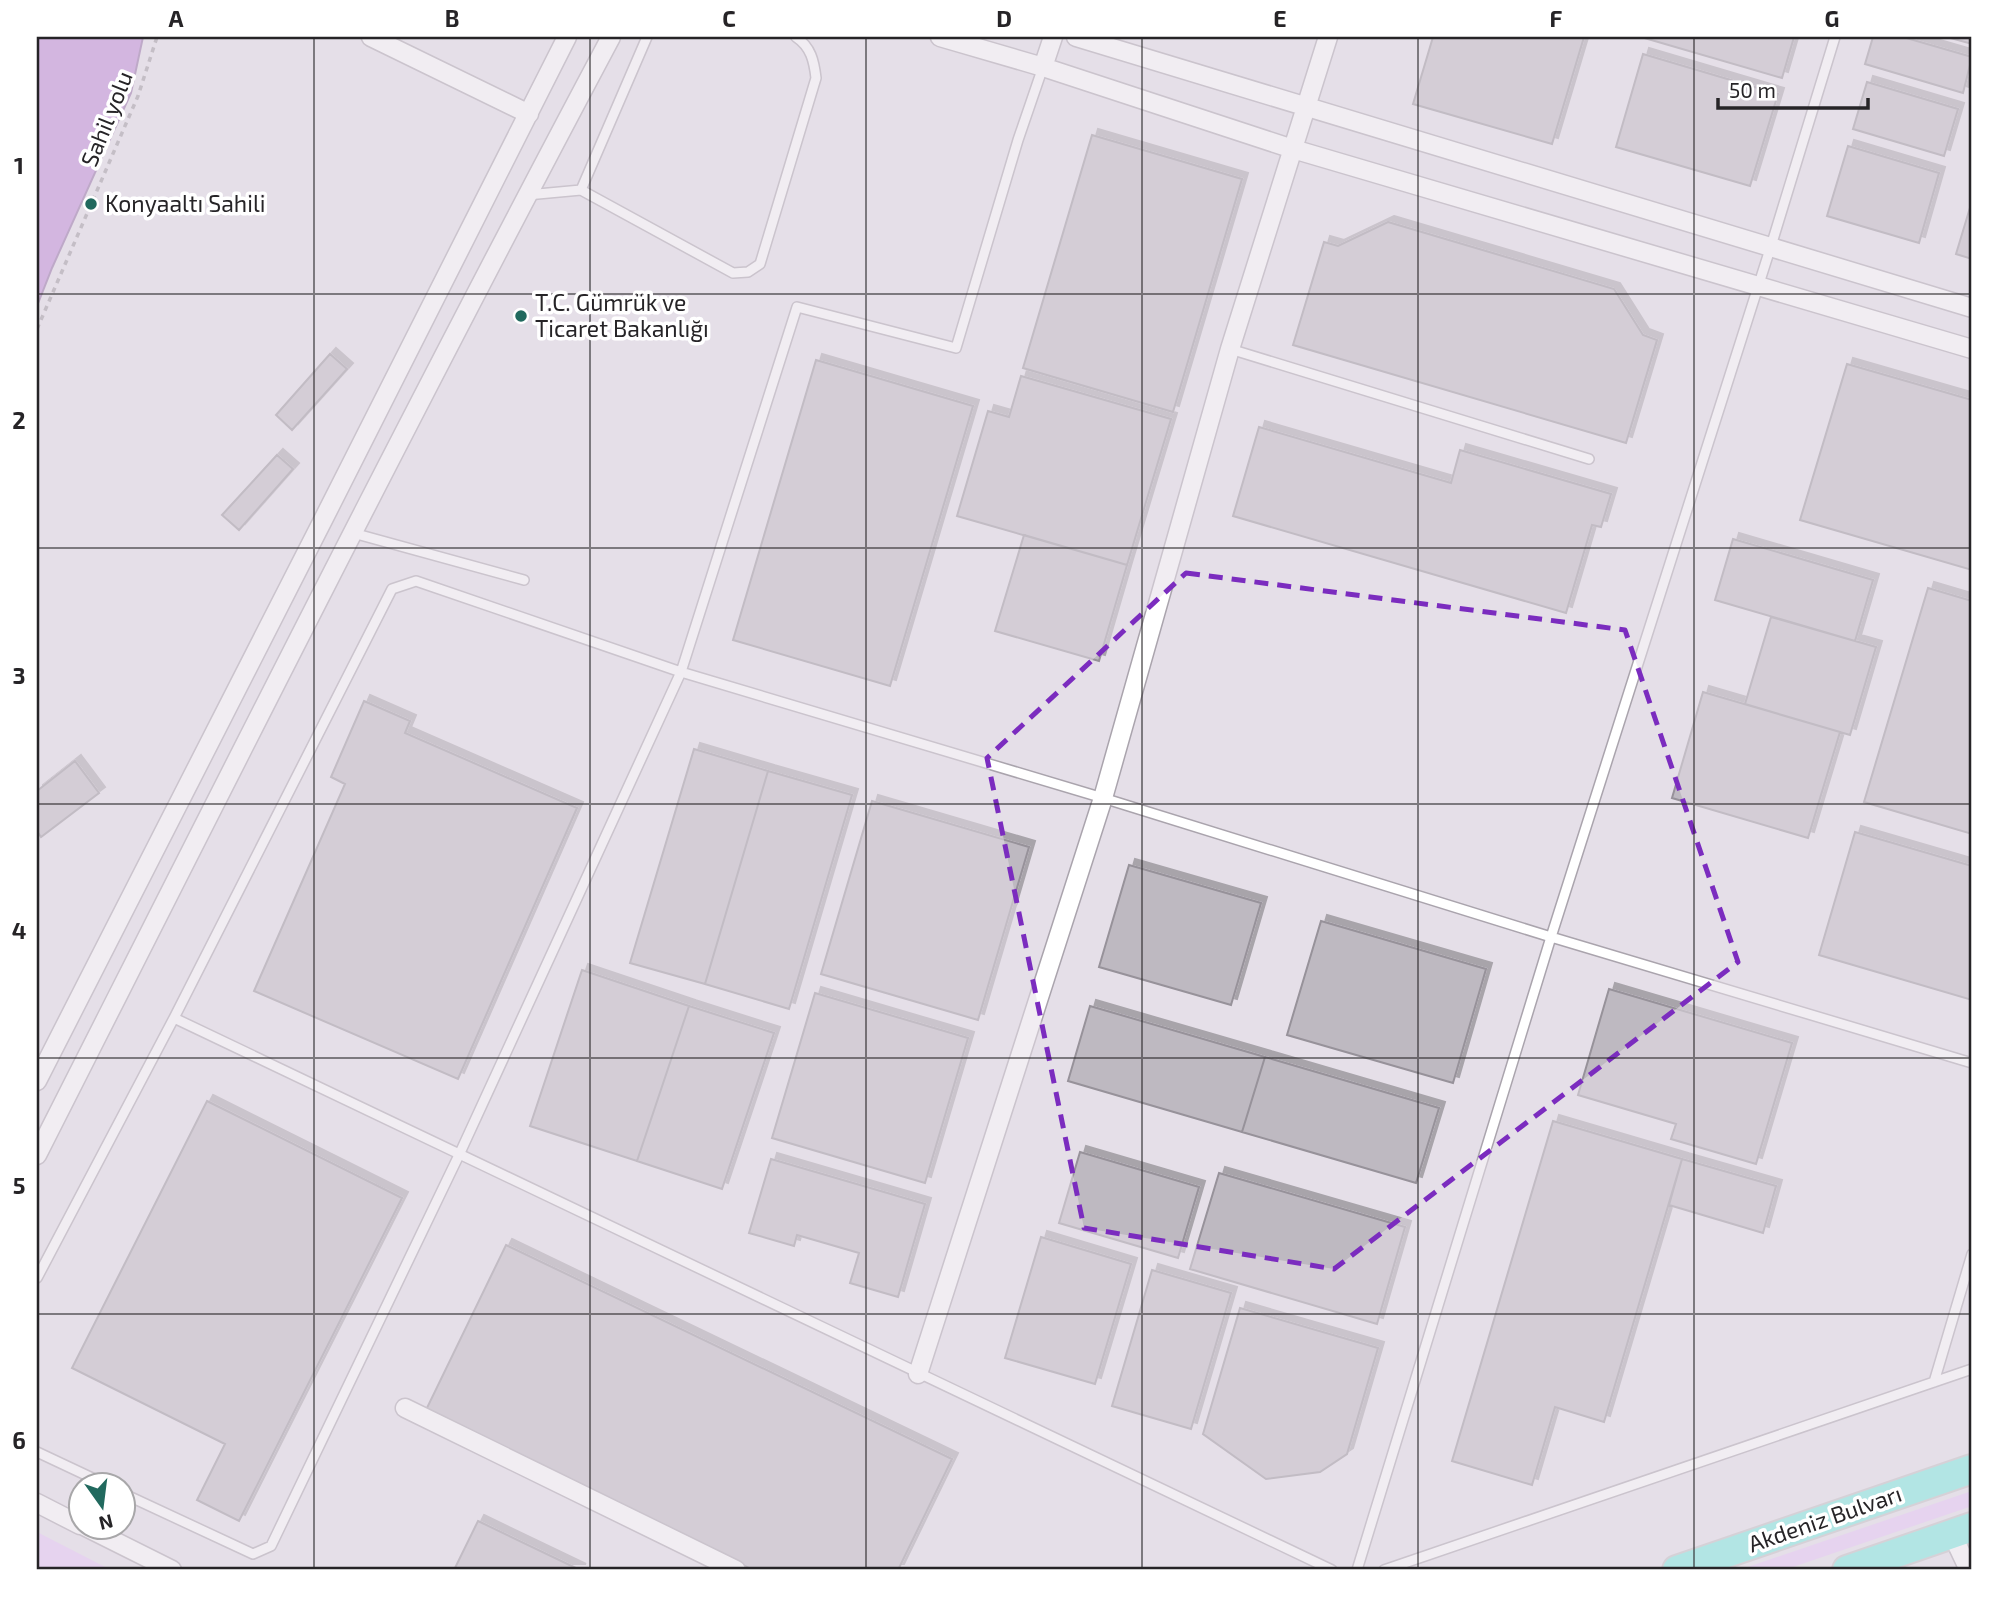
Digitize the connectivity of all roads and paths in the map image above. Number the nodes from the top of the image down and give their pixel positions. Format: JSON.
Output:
{"nodes":[{"id":1,"x":157,"y":37,"type":"edge"},
{"id":2,"x":371,"y":37,"type":"edge"},
{"id":3,"x":568,"y":37,"type":"edge"},
{"id":4,"x":611,"y":37,"type":"edge"},
{"id":5,"x":648,"y":37,"type":"edge"},
{"id":6,"x":796,"y":37,"type":"edge"},
{"id":7,"x":940,"y":37,"type":"edge"},
{"id":8,"x":1053,"y":37,"type":"edge"},
{"id":9,"x":1076,"y":37,"type":"edge"},
{"id":10,"x":1328,"y":37,"type":"edge"},
{"id":11,"x":1835,"y":37,"type":"edge"},
{"id":12,"x":971,"y":41,"type":"edge"},
{"id":13,"x":1043,"y":67,"type":"junction"},
{"id":14,"x":1307,"y":106,"type":"junction"},
{"id":15,"x":528,"y":114,"type":"junction"},
{"id":16,"x":1293,"y":149,"type":"junction"},
{"id":17,"x":581,"y":190,"type":"junction"},
{"id":18,"x":527,"y":195,"type":"junction"},
{"id":19,"x":1771,"y":246,"type":"junction"},
{"id":20,"x":1758,"y":285,"type":"junction"},
{"id":21,"x":1972,"y":308,"type":"edge"},
{"id":22,"x":37,"y":329,"type":"edge"},
{"id":23,"x":1230,"y":349,"type":"junction"},
{"id":24,"x":1972,"y":349,"type":"edge"},
{"id":25,"x":1589,"y":459,"type":"dead end"},
{"id":26,"x":353,"y":533,"type":"junction"},
{"id":27,"x":524,"y":579,"type":"dead end"},
{"id":28,"x":681,"y":672,"type":"junction"},
{"id":29,"x":1103,"y":798,"type":"junction"},
{"id":30,"x":126,"y":906,"type":"junction"},
{"id":31,"x":156,"y":920,"type":"junction"},
{"id":32,"x":1550,"y":937,"type":"junction"},
{"id":33,"x":110,"y":938,"type":"junction"},
{"id":34,"x":140,"y":952,"type":"junction"},
{"id":35,"x":174,"y":1018,"type":"junction"},
{"id":36,"x":1972,"y":1062,"type":"edge"},
{"id":37,"x":37,"y":1081,"type":"edge"},
{"id":38,"x":37,"y":1155,"type":"edge"},
{"id":39,"x":459,"y":1155,"type":"junction"},
{"id":40,"x":1972,"y":1254,"type":"edge"},
{"id":41,"x":37,"y":1278,"type":"edge"},
{"id":42,"x":1972,"y":1369,"type":"edge"},
{"id":43,"x":918,"y":1374,"type":"junction"},
{"id":44,"x":1934,"y":1382,"type":"junction"},
{"id":45,"x":405,"y":1408,"type":"dead end"},
{"id":46,"x":37,"y":1452,"type":"edge"},
{"id":47,"x":1972,"y":1469,"type":"edge"},
{"id":48,"x":74,"y":1470,"type":"edge"},
{"id":49,"x":136,"y":1500,"type":"edge"},
{"id":50,"x":37,"y":1503,"type":"edge"},
{"id":51,"x":66,"y":1518,"type":"edge"},
{"id":52,"x":1962,"y":1530,"type":"edge"},
{"id":53,"x":111,"y":1540,"type":"edge"},
{"id":54,"x":1880,"y":1565,"type":"edge"},
{"id":55,"x":172,"y":1570,"type":"edge"},
{"id":56,"x":736,"y":1570,"type":"edge"},
{"id":57,"x":1332,"y":1570,"type":"edge"},
{"id":58,"x":1357,"y":1570,"type":"edge"},
{"id":59,"x":1384,"y":1570,"type":"edge"},
{"id":60,"x":1677,"y":1570,"type":"edge"},
{"id":61,"x":1847,"y":1570,"type":"edge"},
{"id":62,"x":1969,"y":1570,"type":"edge"}],
"edges":[{"from":1,"to":22,"type":"path","name":"Sahil yolu"},
{"from":2,"to":15,"type":"street"},
{"from":3,"to":15,"type":"street"},
{"from":4,"to":18,"type":"street"},
{"from":5,"to":17,"type":"lane"},
{"from":6,"to":17,"type":"lane"},
{"from":7,"to":12,"type":"street"},
{"from":8,"to":13,"type":"street"},
{"from":9,"to":14,"type":"street"},
{"from":10,"to":14,"type":"street"},
{"from":11,"to":19,"type":"lane"},
{"from":12,"to":13,"type":"street"},
{"from":13,"to":16,"type":"street"},
{"from":13,"to":28,"type":"lane"},
{"from":14,"to":16,"type":"street"},
{"from":14,"to":19,"type":"street"},
{"from":15,"to":30,"type":"street"},
{"from":16,"to":20,"type":"street"},
{"from":16,"to":23,"type":"street"},
{"from":17,"to":18,"type":"lane"},
{"from":18,"to":26,"type":"street"},
{"from":19,"to":20,"type":"lane"},
{"from":19,"to":21,"type":"street"},
{"from":20,"to":24,"type":"street"},
{"from":20,"to":32,"type":"lane"},
{"from":23,"to":25,"type":"lane"},
{"from":23,"to":29,"type":"street"},
{"from":26,"to":27,"type":"lane"},
{"from":26,"to":31,"type":"street"},
{"from":28,"to":29,"type":"lane"},
{"from":28,"to":35,"type":"lane"},
{"from":28,"to":39,"type":"lane"},
{"from":29,"to":32,"type":"lane"},
{"from":29,"to":43,"type":"street"},
{"from":30,"to":31,"type":"street"},
{"from":30,"to":33,"type":"street"},
{"from":31,"to":34,"type":"street"},
{"from":32,"to":36,"type":"lane"},
{"from":32,"to":58,"type":"lane"},
{"from":33,"to":34,"type":"street"},
{"from":33,"to":37,"type":"street"},
{"from":34,"to":38,"type":"street"},
{"from":35,"to":39,"type":"lane"},
{"from":35,"to":41,"type":"lane"},
{"from":39,"to":43,"type":"lane"},
{"from":39,"to":49,"type":"lane"},
{"from":40,"to":44,"type":"lane"},
{"from":42,"to":44,"type":"lane"},
{"from":43,"to":57,"type":"lane"},
{"from":44,"to":59,"type":"lane"},
{"from":45,"to":56,"type":"street"},
{"from":46,"to":48,"type":"lane"},
{"from":47,"to":60,"type":"main road","name":"Akdeniz Bulvarı"},
{"from":50,"to":51,"type":"street"},
{"from":52,"to":54,"type":"main road"},
{"from":52,"to":62,"type":"street"},
{"from":53,"to":55,"type":"street"},
{"from":54,"to":61,"type":"main road"}]}
